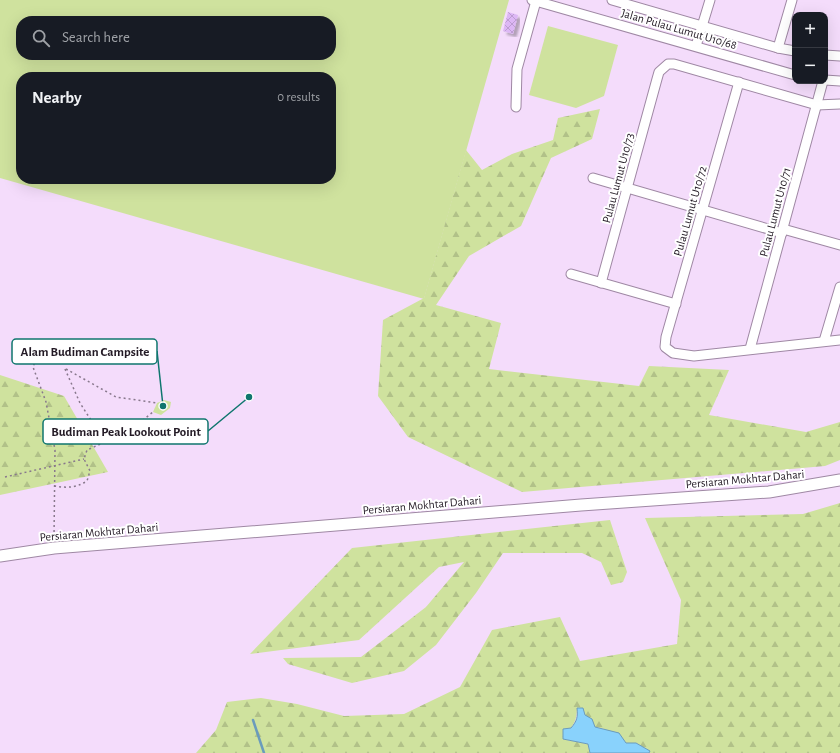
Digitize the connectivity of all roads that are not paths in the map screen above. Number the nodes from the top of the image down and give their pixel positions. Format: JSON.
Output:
{"nodes":[{"id":1,"x":612,"y":0,"type":"edge"},
{"id":2,"x":710,"y":0,"type":"edge"},
{"id":3,"x":792,"y":0,"type":"edge"},
{"id":4,"x":534,"y":1,"type":"edge"},
{"id":5,"x":631,"y":3,"type":"edge"},
{"id":6,"x":702,"y":27,"type":"junction"},
{"id":7,"x":696,"y":46,"type":"junction"},
{"id":8,"x":778,"y":48,"type":"junction"},
{"id":9,"x":792,"y":50,"type":"edge"},
{"id":10,"x":828,"y":55,"type":"edge"},
{"id":11,"x":840,"y":56,"type":"edge"},
{"id":12,"x":792,"y":73,"type":"edge"},
{"id":13,"x":828,"y":81,"type":"edge"},
{"id":14,"x":840,"y":81,"type":"edge"},
{"id":15,"x":739,"y":82,"type":"junction"},
{"id":16,"x":823,"y":84,"type":"edge"},
{"id":17,"x":840,"y":104,"type":"edge"},
{"id":18,"x":817,"y":105,"type":"junction"},
{"id":19,"x":516,"y":107,"type":"dead end"},
{"id":20,"x":593,"y":178,"type":"dead end"},
{"id":21,"x":628,"y":188,"type":"junction"},
{"id":22,"x":703,"y":210,"type":"junction"},
{"id":23,"x":782,"y":231,"type":"junction"},
{"id":24,"x":840,"y":245,"type":"edge"},
{"id":25,"x":571,"y":274,"type":"dead end"},
{"id":26,"x":601,"y":283,"type":"junction"},
{"id":27,"x":840,"y":287,"type":"edge"},
{"id":28,"x":676,"y":304,"type":"junction"},
{"id":29,"x":840,"y":340,"type":"edge"},
{"id":30,"x":824,"y":341,"type":"junction"},
{"id":31,"x":750,"y":349,"type":"junction"},
{"id":32,"x":840,"y":480,"type":"edge"},
{"id":33,"x":2,"y":555,"type":"edge"}],
"edges":[{"from":1,"to":5,"type":"street"},
{"from":2,"to":6,"type":"street"},
{"from":3,"to":8,"type":"street"},
{"from":4,"to":7,"type":"street","name":"Jalan Pulau Lumut U10/68"},
{"from":4,"to":19,"type":"street"},
{"from":5,"to":6,"type":"street"},
{"from":6,"to":7,"type":"street"},
{"from":6,"to":8,"type":"street"},
{"from":7,"to":12,"type":"street","name":"Jalan Pulau Lumut U10/68"},
{"from":8,"to":9,"type":"street"},
{"from":10,"to":11,"type":"street"},
{"from":13,"to":14,"type":"street"},
{"from":15,"to":18,"type":"street"},
{"from":15,"to":21,"type":"street","name":"Pulau Lumut U10/73"},
{"from":15,"to":22,"type":"street","name":"Pulau Lumut U10/72"},
{"from":16,"to":18,"type":"street","name":"Pulau Lumut U10/71"},
{"from":17,"to":18,"type":"street"},
{"from":18,"to":23,"type":"street","name":"Pulau Lumut U10/71"},
{"from":20,"to":21,"type":"street"},
{"from":21,"to":22,"type":"street"},
{"from":21,"to":26,"type":"street","name":"Pulau Lumut U10/73"},
{"from":22,"to":23,"type":"street"},
{"from":22,"to":28,"type":"street","name":"Pulau Lumut U10/72"},
{"from":23,"to":24,"type":"street"},
{"from":23,"to":31,"type":"street","name":"Pulau Lumut U10/71"},
{"from":25,"to":26,"type":"street"},
{"from":26,"to":28,"type":"street"},
{"from":27,"to":30,"type":"street"},
{"from":28,"to":31,"type":"street","name":"Pulau Lumut U10/72"},
{"from":29,"to":30,"type":"street"},
{"from":30,"to":31,"type":"street"},
{"from":32,"to":33,"type":"main road","name":"Persiaran Mokhtar Dahari"}]}
